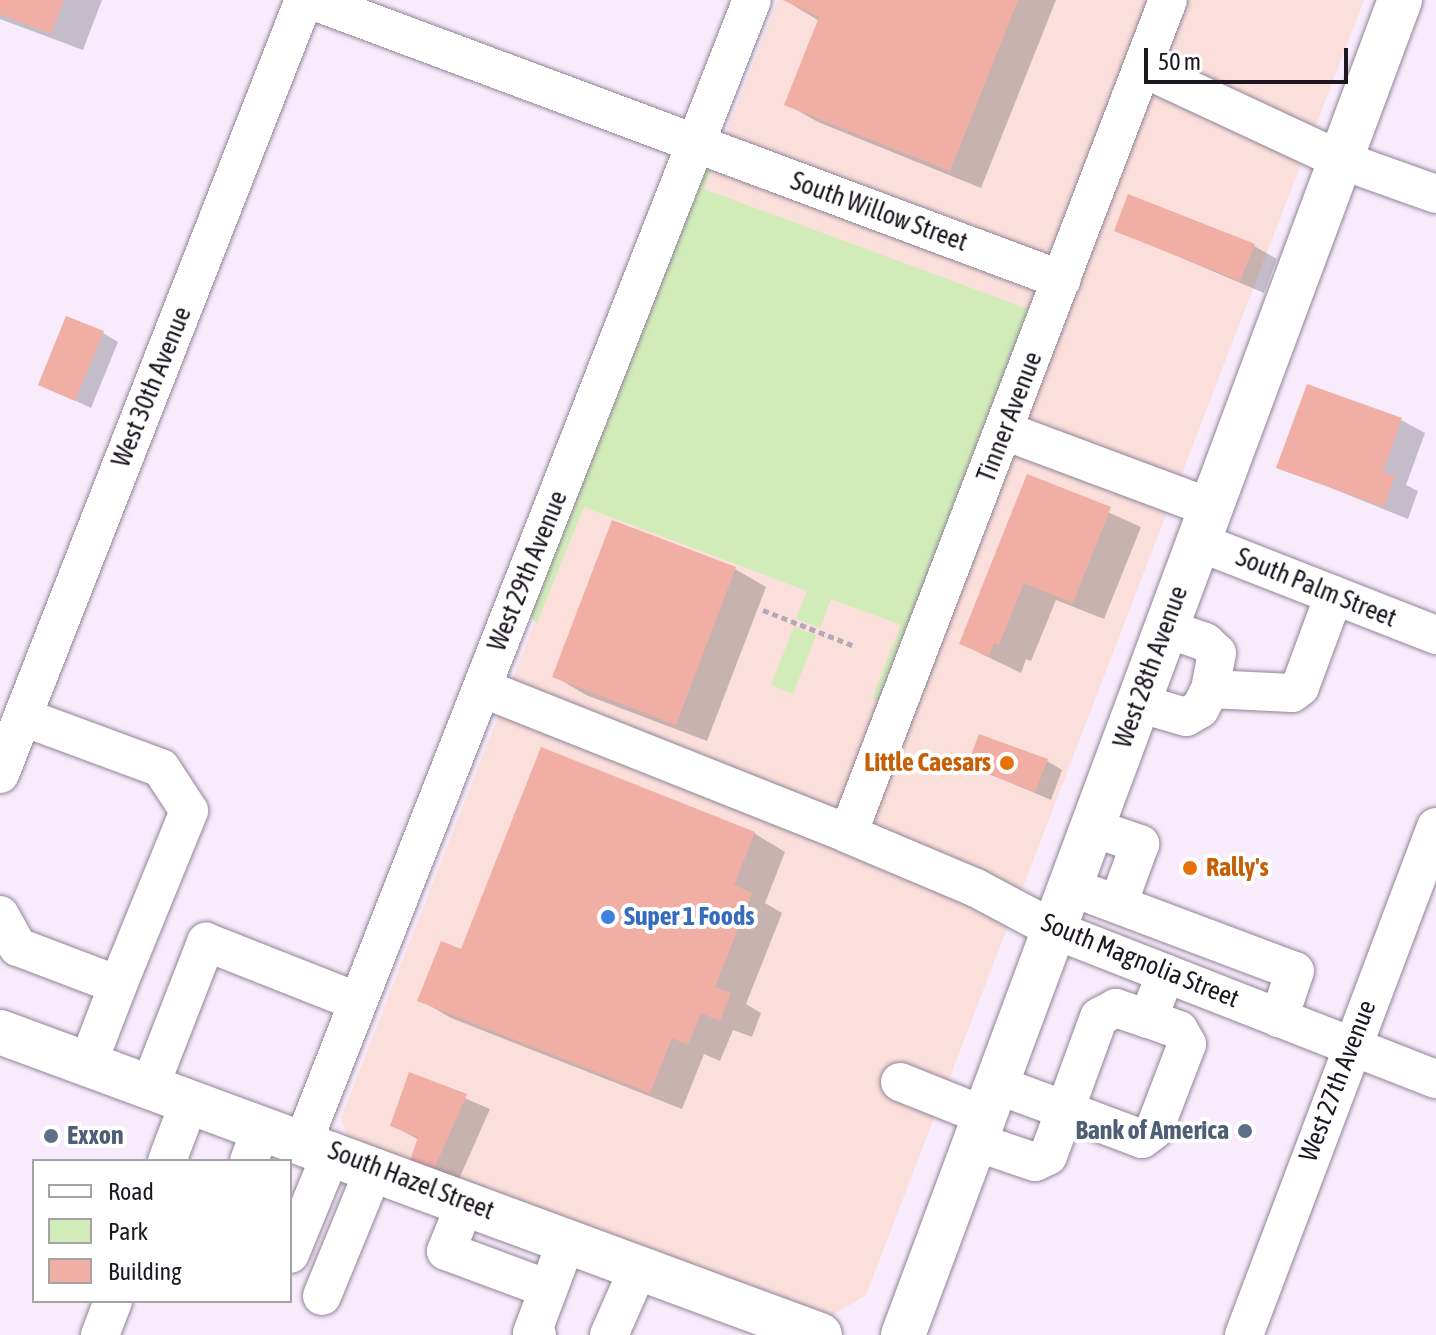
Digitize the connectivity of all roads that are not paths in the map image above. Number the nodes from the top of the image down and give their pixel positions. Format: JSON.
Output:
{"nodes":[{"id":1,"x":304,"y":0,"type":"edge"},
{"id":2,"x":311,"y":0,"type":"edge"},
{"id":3,"x":752,"y":0,"type":"edge"},
{"id":4,"x":1168,"y":0,"type":"edge"},
{"id":5,"x":1400,"y":0,"type":"edge"},
{"id":6,"x":1143,"y":68,"type":"junction"},
{"id":7,"x":697,"y":144,"type":"junction"},
{"id":8,"x":1338,"y":159,"type":"junction"},
{"id":9,"x":1434,"y":187,"type":"edge"},
{"id":10,"x":1062,"y":280,"type":"junction"},
{"id":11,"x":1005,"y":431,"type":"junction"},
{"id":12,"x":1202,"y":524,"type":"junction"},
{"id":13,"x":1334,"y":595,"type":"junction"},
{"id":14,"x":1165,"y":628,"type":"junction"},
{"id":15,"x":1436,"y":635,"type":"edge"},
{"id":16,"x":482,"y":688,"type":"junction"},
{"id":17,"x":1210,"y":689,"type":"junction"},
{"id":18,"x":1138,"y":703,"type":"junction"},
{"id":19,"x":23,"y":717,"type":"junction"},
{"id":20,"x":0,"y":774,"type":"edge"},
{"id":21,"x":1436,"y":827,"type":"edge"},
{"id":22,"x":1093,"y":828,"type":"junction"},
{"id":23,"x":848,"y":834,"type":"junction"},
{"id":24,"x":1071,"y":887,"type":"junction"},
{"id":25,"x":1118,"y":904,"type":"junction"},
{"id":26,"x":0,"y":915,"type":"edge"},
{"id":27,"x":1055,"y":930,"type":"junction"},
{"id":28,"x":1166,"y":973,"type":"junction"},
{"id":29,"x":118,"y":985,"type":"junction"},
{"id":30,"x":358,"y":1002,"type":"junction"},
{"id":31,"x":1279,"y":1018,"type":"junction"},
{"id":32,"x":1148,"y":1019,"type":"junction"},
{"id":33,"x":0,"y":1032,"type":"edge"},
{"id":34,"x":1350,"y":1046,"type":"junction"},
{"id":35,"x":88,"y":1063,"type":"junction"},
{"id":36,"x":1436,"y":1079,"type":"edge"},
{"id":37,"x":900,"y":1082,"type":"dead end"},
{"id":38,"x":150,"y":1086,"type":"junction"},
{"id":39,"x":190,"y":1100,"type":"junction"},
{"id":40,"x":1065,"y":1110,"type":"junction"},
{"id":41,"x":986,"y":1114,"type":"junction"},
{"id":42,"x":256,"y":1143,"type":"edge"},
{"id":43,"x":318,"y":1146,"type":"junction"},
{"id":44,"x":168,"y":1159,"type":"edge"},
{"id":45,"x":375,"y":1167,"type":"junction"},
{"id":46,"x":466,"y":1202,"type":"junction"},
{"id":47,"x":567,"y":1240,"type":"junction"},
{"id":48,"x":292,"y":1246,"type":"edge"},
{"id":49,"x":639,"y":1267,"type":"junction"},
{"id":50,"x":548,"y":1289,"type":"junction"},
{"id":51,"x":322,"y":1296,"type":"dead end"},
{"id":52,"x":112,"y":1303,"type":"edge"},
{"id":53,"x":100,"y":1335,"type":"edge"},
{"id":54,"x":537,"y":1335,"type":"edge"},
{"id":55,"x":609,"y":1335,"type":"edge"},
{"id":56,"x":820,"y":1335,"type":"edge"},
{"id":57,"x":903,"y":1335,"type":"edge"},
{"id":58,"x":1244,"y":1335,"type":"edge"}],
"edges":[{"from":1,"to":19,"type":"street","name":"West 30th Avenue"},
{"from":2,"to":7,"type":"street","name":"South Willow Street"},
{"from":3,"to":7,"type":"street","name":"West 29th Avenue"},
{"from":4,"to":6,"type":"street","name":"Tinner Avenue"},
{"from":5,"to":8,"type":"main road","name":"West 28th Avenue"},
{"from":6,"to":8,"type":"street"},
{"from":6,"to":10,"type":"street","name":"Tinner Avenue"},
{"from":7,"to":10,"type":"street","name":"South Willow Street"},
{"from":7,"to":16,"type":"street","name":"West 29th Avenue"},
{"from":8,"to":9,"type":"street"},
{"from":8,"to":12,"type":"main road","name":"West 28th Avenue"},
{"from":10,"to":11,"type":"street","name":"Tinner Avenue"},
{"from":11,"to":12,"type":"street","name":"South Palm Street"},
{"from":11,"to":23,"type":"street","name":"Tinner Avenue"},
{"from":12,"to":13,"type":"street","name":"South Palm Street"},
{"from":12,"to":14,"type":"main road","name":"West 28th Avenue"},
{"from":13,"to":15,"type":"street","name":"South Palm Street"},
{"from":13,"to":17,"type":"street"},
{"from":14,"to":17,"type":"street"},
{"from":14,"to":18,"type":"main road","name":"West 28th Avenue"},
{"from":16,"to":23,"type":"street","name":"South Magnolia Street"},
{"from":16,"to":30,"type":"street","name":"West 29th Avenue"},
{"from":17,"to":18,"type":"street"},
{"from":18,"to":22,"type":"main road","name":"West 28th Avenue"},
{"from":19,"to":20,"type":"street","name":"West 30th Avenue"},
{"from":19,"to":29,"type":"street"},
{"from":21,"to":34,"type":"street","name":"West 27th Avenue"},
{"from":22,"to":24,"type":"main road","name":"West 28th Avenue"},
{"from":22,"to":25,"type":"street"},
{"from":23,"to":27,"type":"street","name":"South Magnolia Street"},
{"from":24,"to":25,"type":"street"},
{"from":24,"to":27,"type":"main road","name":"West 28th Avenue"},
{"from":25,"to":31,"type":"street"},
{"from":26,"to":29,"type":"street"},
{"from":27,"to":28,"type":"street","name":"South Magnolia Street"},
{"from":27,"to":41,"type":"main road","name":"West 28th Avenue"},
{"from":28,"to":31,"type":"street","name":"South Magnolia Street"},
{"from":28,"to":32,"type":"street"},
{"from":29,"to":35,"type":"street"},
{"from":30,"to":38,"type":"street"},
{"from":30,"to":43,"type":"street","name":"West 29th Avenue"},
{"from":31,"to":34,"type":"street","name":"South Magnolia Street"},
{"from":32,"to":40,"type":"street"},
{"from":32,"to":40,"type":"street"},
{"from":33,"to":35,"type":"main road","name":"South Hazel Street"},
{"from":34,"to":36,"type":"street","name":"South Magnolia Street"},
{"from":34,"to":58,"type":"street","name":"West 27th Avenue"},
{"from":35,"to":38,"type":"main road","name":"South Hazel Street"},
{"from":37,"to":41,"type":"street"},
{"from":38,"to":39,"type":"main road","name":"South Hazel Street"},
{"from":39,"to":42,"type":"main road","name":"South Hazel Street"},
{"from":39,"to":44,"type":"street"},
{"from":40,"to":41,"type":"street"},
{"from":40,"to":41,"type":"street"},
{"from":41,"to":57,"type":"main road","name":"West 28th Avenue"},
{"from":42,"to":43,"type":"main road","name":"South Hazel Street"},
{"from":43,"to":45,"type":"main road","name":"South Hazel Street"},
{"from":43,"to":48,"type":"street","name":"West 29th Avenue"},
{"from":45,"to":46,"type":"main road","name":"South Hazel Street"},
{"from":45,"to":51,"type":"street"},
{"from":46,"to":47,"type":"main road","name":"South Hazel Street"},
{"from":46,"to":50,"type":"street"},
{"from":47,"to":49,"type":"main road","name":"South Hazel Street"},
{"from":47,"to":50,"type":"street"},
{"from":49,"to":55,"type":"street"},
{"from":49,"to":56,"type":"main road","name":"South Hazel Street"},
{"from":50,"to":54,"type":"street"},
{"from":52,"to":53,"type":"street"}]}
